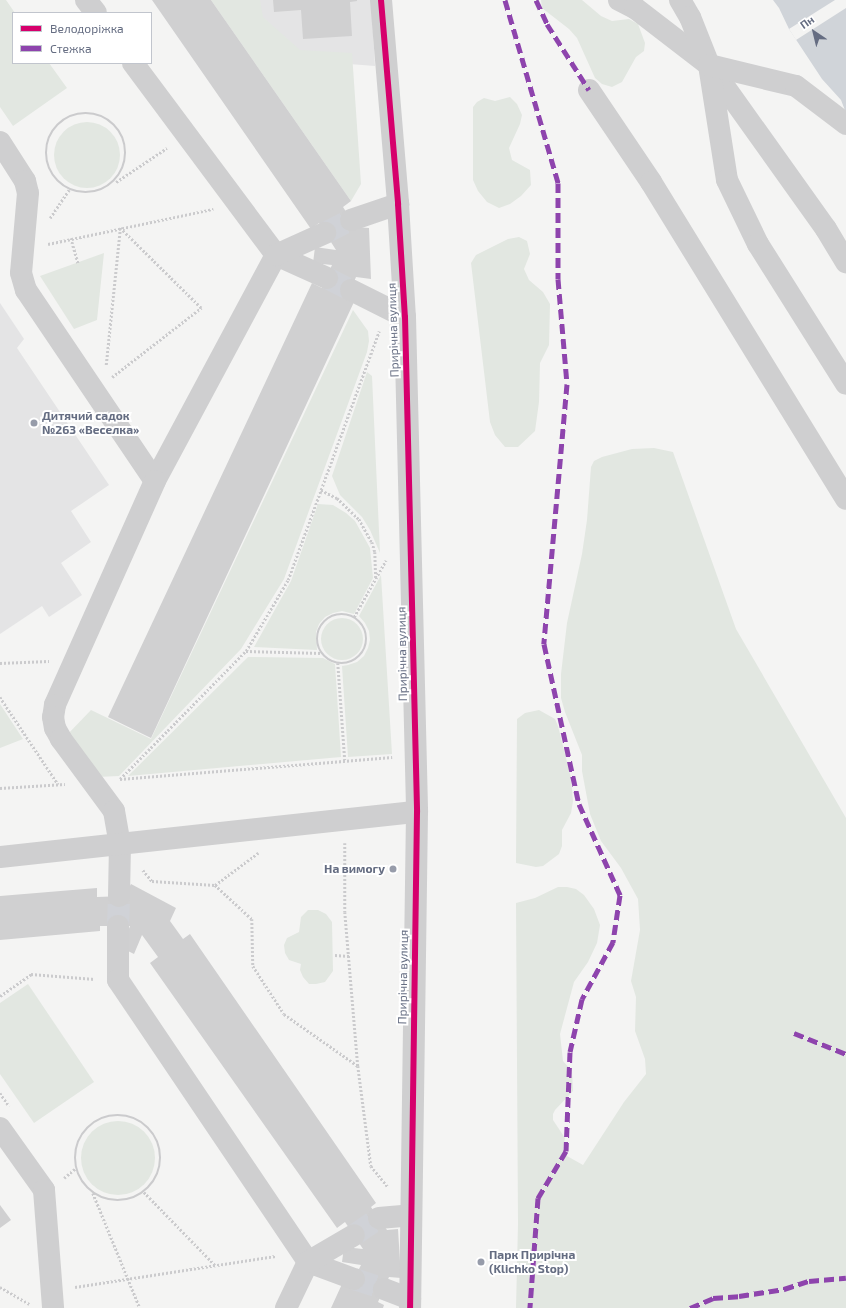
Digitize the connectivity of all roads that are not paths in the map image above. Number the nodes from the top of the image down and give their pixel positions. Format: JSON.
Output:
{"nodes":[{"id":1,"x":86,"y":0,"type":"edge"},
{"id":2,"x":381,"y":0,"type":"edge"},
{"id":3,"x":619,"y":0,"type":"edge"},
{"id":4,"x":680,"y":0,"type":"edge"},
{"id":5,"x":95,"y":12,"type":"edge"},
{"id":6,"x":134,"y":64,"type":"edge"},
{"id":7,"x":708,"y":65,"type":"junction"},
{"id":8,"x":589,"y":90,"type":"dead end"},
{"id":9,"x":846,"y":124,"type":"edge"},
{"id":10,"x":0,"y":142,"type":"edge"},
{"id":11,"x":398,"y":204,"type":"junction"},
{"id":12,"x":351,"y":220,"type":"tunnel mouth"},
{"id":13,"x":325,"y":233,"type":"tunnel mouth"},
{"id":14,"x":276,"y":255,"type":"junction"},
{"id":15,"x":846,"y":262,"type":"edge"},
{"id":16,"x":327,"y":278,"type":"tunnel mouth"},
{"id":17,"x":351,"y":290,"type":"tunnel mouth"},
{"id":18,"x":405,"y":317,"type":"junction"},
{"id":19,"x":846,"y":384,"type":"edge"},
{"id":20,"x":155,"y":481,"type":"junction"},
{"id":21,"x":846,"y":499,"type":"edge"},
{"id":22,"x":417,"y":812,"type":"junction"},
{"id":23,"x":120,"y":844,"type":"junction"},
{"id":24,"x":0,"y":857,"type":"edge"},
{"id":25,"x":119,"y":896,"type":"tunnel mouth"},
{"id":26,"x":118,"y":926,"type":"tunnel mouth"},
{"id":27,"x":0,"y":1128,"type":"edge"},
{"id":28,"x":411,"y":1215,"type":"junction"},
{"id":29,"x":379,"y":1218,"type":"tunnel mouth"},
{"id":30,"x":354,"y":1236,"type":"tunnel mouth"},
{"id":31,"x":304,"y":1257,"type":"junction"},
{"id":32,"x":354,"y":1279,"type":"tunnel mouth"},
{"id":33,"x":384,"y":1289,"type":"tunnel mouth"},
{"id":34,"x":410,"y":1304,"type":"edge"},
{"id":35,"x":53,"y":1308,"type":"edge"},
{"id":36,"x":286,"y":1308,"type":"edge"}],
"edges":[{"from":1,"to":5,"type":"street"},
{"from":2,"to":11,"type":"street","name":"Прирічна вулиця"},
{"from":3,"to":7,"type":"street"},
{"from":4,"to":7,"type":"street"},
{"from":6,"to":14,"type":"street"},
{"from":7,"to":9,"type":"street"},
{"from":7,"to":15,"type":"street"},
{"from":7,"to":19,"type":"street"},
{"from":8,"to":21,"type":"street"},
{"from":10,"to":20,"type":"street"},
{"from":11,"to":12,"type":"street"},
{"from":11,"to":18,"type":"street","name":"Прирічна вулиця"},
{"from":13,"to":14,"type":"street"},
{"from":14,"to":16,"type":"street"},
{"from":14,"to":20,"type":"street"},
{"from":17,"to":18,"type":"street"},
{"from":18,"to":22,"type":"street","name":"Прирічна вулиця"},
{"from":20,"to":23,"type":"street"},
{"from":22,"to":23,"type":"street"},
{"from":22,"to":28,"type":"street","name":"Прирічна вулиця"},
{"from":23,"to":24,"type":"street"},
{"from":23,"to":25,"type":"street"},
{"from":26,"to":31,"type":"street"},
{"from":27,"to":35,"type":"street"},
{"from":28,"to":29,"type":"street"},
{"from":28,"to":34,"type":"street","name":"Прирічна вулиця"},
{"from":30,"to":31,"type":"street"},
{"from":31,"to":32,"type":"street"},
{"from":31,"to":36,"type":"street"},
{"from":33,"to":34,"type":"street"}]}
